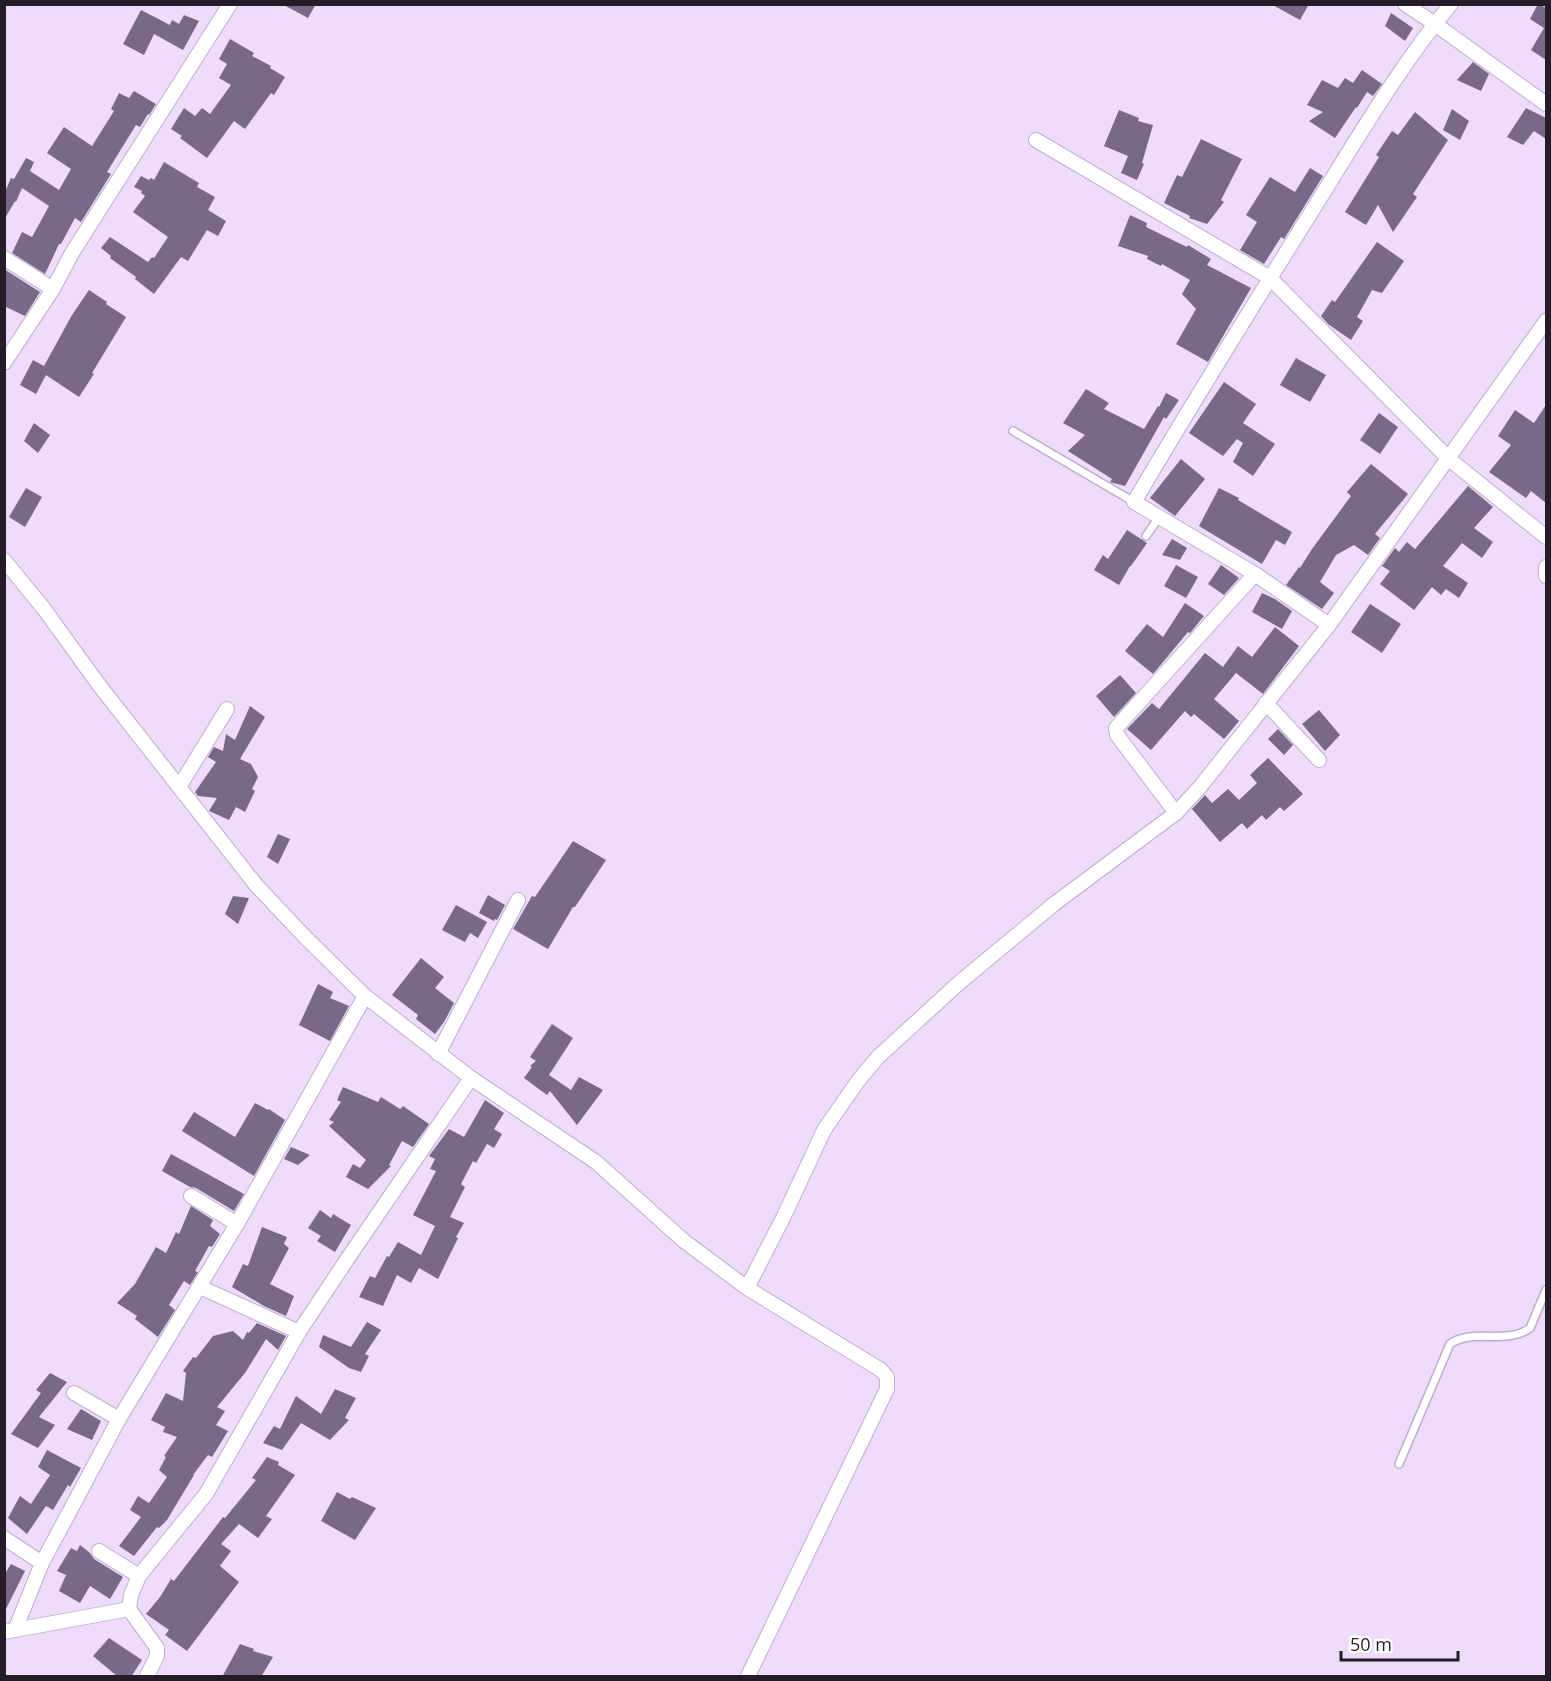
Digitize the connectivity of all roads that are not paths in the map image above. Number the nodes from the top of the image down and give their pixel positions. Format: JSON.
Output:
{"nodes":[{"id":1,"x":231,"y":4,"type":"edge"},
{"id":2,"x":1406,"y":4,"type":"edge"},
{"id":3,"x":1451,"y":4,"type":"edge"},
{"id":4,"x":1435,"y":24,"type":"junction"},
{"id":5,"x":1546,"y":104,"type":"edge"},
{"id":6,"x":1036,"y":140,"type":"dead end"},
{"id":7,"x":4,"y":258,"type":"edge"},
{"id":8,"x":1270,"y":278,"type":"junction"},
{"id":9,"x":52,"y":289,"type":"junction"},
{"id":10,"x":1546,"y":321,"type":"edge"},
{"id":11,"x":4,"y":363,"type":"edge"},
{"id":12,"x":1013,"y":431,"type":"dead end"},
{"id":13,"x":1449,"y":459,"type":"junction"},
{"id":14,"x":1134,"y":502,"type":"junction"},
{"id":15,"x":1160,"y":516,"type":"junction"},
{"id":16,"x":1146,"y":536,"type":"dead end"},
{"id":17,"x":1546,"y":537,"type":"edge"},
{"id":18,"x":4,"y":560,"type":"edge"},
{"id":19,"x":1546,"y":567,"type":"edge"},
{"id":20,"x":1255,"y":574,"type":"junction"},
{"id":21,"x":1546,"y":576,"type":"edge"},
{"id":22,"x":1329,"y":625,"type":"junction"},
{"id":23,"x":1266,"y":703,"type":"junction"},
{"id":24,"x":228,"y":709,"type":"dead end"},
{"id":25,"x":1319,"y":760,"type":"dead end"},
{"id":26,"x":179,"y":787,"type":"junction"},
{"id":27,"x":1176,"y":813,"type":"junction"},
{"id":28,"x":518,"y":900,"type":"dead end"},
{"id":29,"x":365,"y":996,"type":"junction"},
{"id":30,"x":438,"y":1054,"type":"junction"},
{"id":31,"x":471,"y":1078,"type":"junction"},
{"id":32,"x":191,"y":1196,"type":"dead end"},
{"id":33,"x":237,"y":1224,"type":"junction"},
{"id":34,"x":200,"y":1287,"type":"junction"},
{"id":35,"x":747,"y":1288,"type":"junction"},
{"id":36,"x":1546,"y":1290,"type":"edge"},
{"id":37,"x":299,"y":1332,"type":"junction"},
{"id":38,"x":74,"y":1393,"type":"dead end"},
{"id":39,"x":119,"y":1419,"type":"junction"},
{"id":40,"x":1399,"y":1464,"type":"dead end"},
{"id":41,"x":4,"y":1538,"type":"edge"},
{"id":42,"x":99,"y":1551,"type":"dead end"},
{"id":43,"x":42,"y":1563,"type":"junction"},
{"id":44,"x":139,"y":1576,"type":"junction"},
{"id":45,"x":129,"y":1610,"type":"junction"},
{"id":46,"x":10,"y":1631,"type":"edge"},
{"id":47,"x":147,"y":1677,"type":"edge"},
{"id":48,"x":748,"y":1677,"type":"edge"}],
"edges":[{"from":1,"to":9,"type":"street"},
{"from":2,"to":4,"type":"street"},
{"from":3,"to":4,"type":"street"},
{"from":4,"to":5,"type":"street"},
{"from":4,"to":8,"type":"street"},
{"from":6,"to":8,"type":"street"},
{"from":7,"to":9,"type":"street"},
{"from":8,"to":13,"type":"street"},
{"from":8,"to":14,"type":"street"},
{"from":9,"to":11,"type":"street"},
{"from":10,"to":13,"type":"street"},
{"from":12,"to":14,"type":"lane"},
{"from":13,"to":17,"type":"street"},
{"from":13,"to":22,"type":"street"},
{"from":14,"to":15,"type":"street"},
{"from":15,"to":16,"type":"lane"},
{"from":15,"to":20,"type":"street"},
{"from":18,"to":26,"type":"street"},
{"from":19,"to":21,"type":"street"},
{"from":20,"to":22,"type":"street"},
{"from":20,"to":27,"type":"street"},
{"from":22,"to":23,"type":"street"},
{"from":23,"to":25,"type":"street"},
{"from":23,"to":27,"type":"street"},
{"from":24,"to":26,"type":"street"},
{"from":26,"to":29,"type":"street"},
{"from":27,"to":35,"type":"street"},
{"from":28,"to":30,"type":"street"},
{"from":29,"to":30,"type":"street"},
{"from":29,"to":33,"type":"street"},
{"from":30,"to":31,"type":"street"},
{"from":31,"to":35,"type":"street"},
{"from":31,"to":37,"type":"street"},
{"from":32,"to":33,"type":"street"},
{"from":33,"to":34,"type":"street"},
{"from":34,"to":37,"type":"street"},
{"from":34,"to":39,"type":"street"},
{"from":35,"to":48,"type":"street"},
{"from":36,"to":40,"type":"lane"},
{"from":37,"to":44,"type":"street"},
{"from":38,"to":39,"type":"street"},
{"from":39,"to":43,"type":"street"},
{"from":41,"to":43,"type":"street"},
{"from":42,"to":44,"type":"street"},
{"from":43,"to":46,"type":"street"},
{"from":44,"to":45,"type":"street"},
{"from":45,"to":46,"type":"street"},
{"from":45,"to":47,"type":"street"}]}
